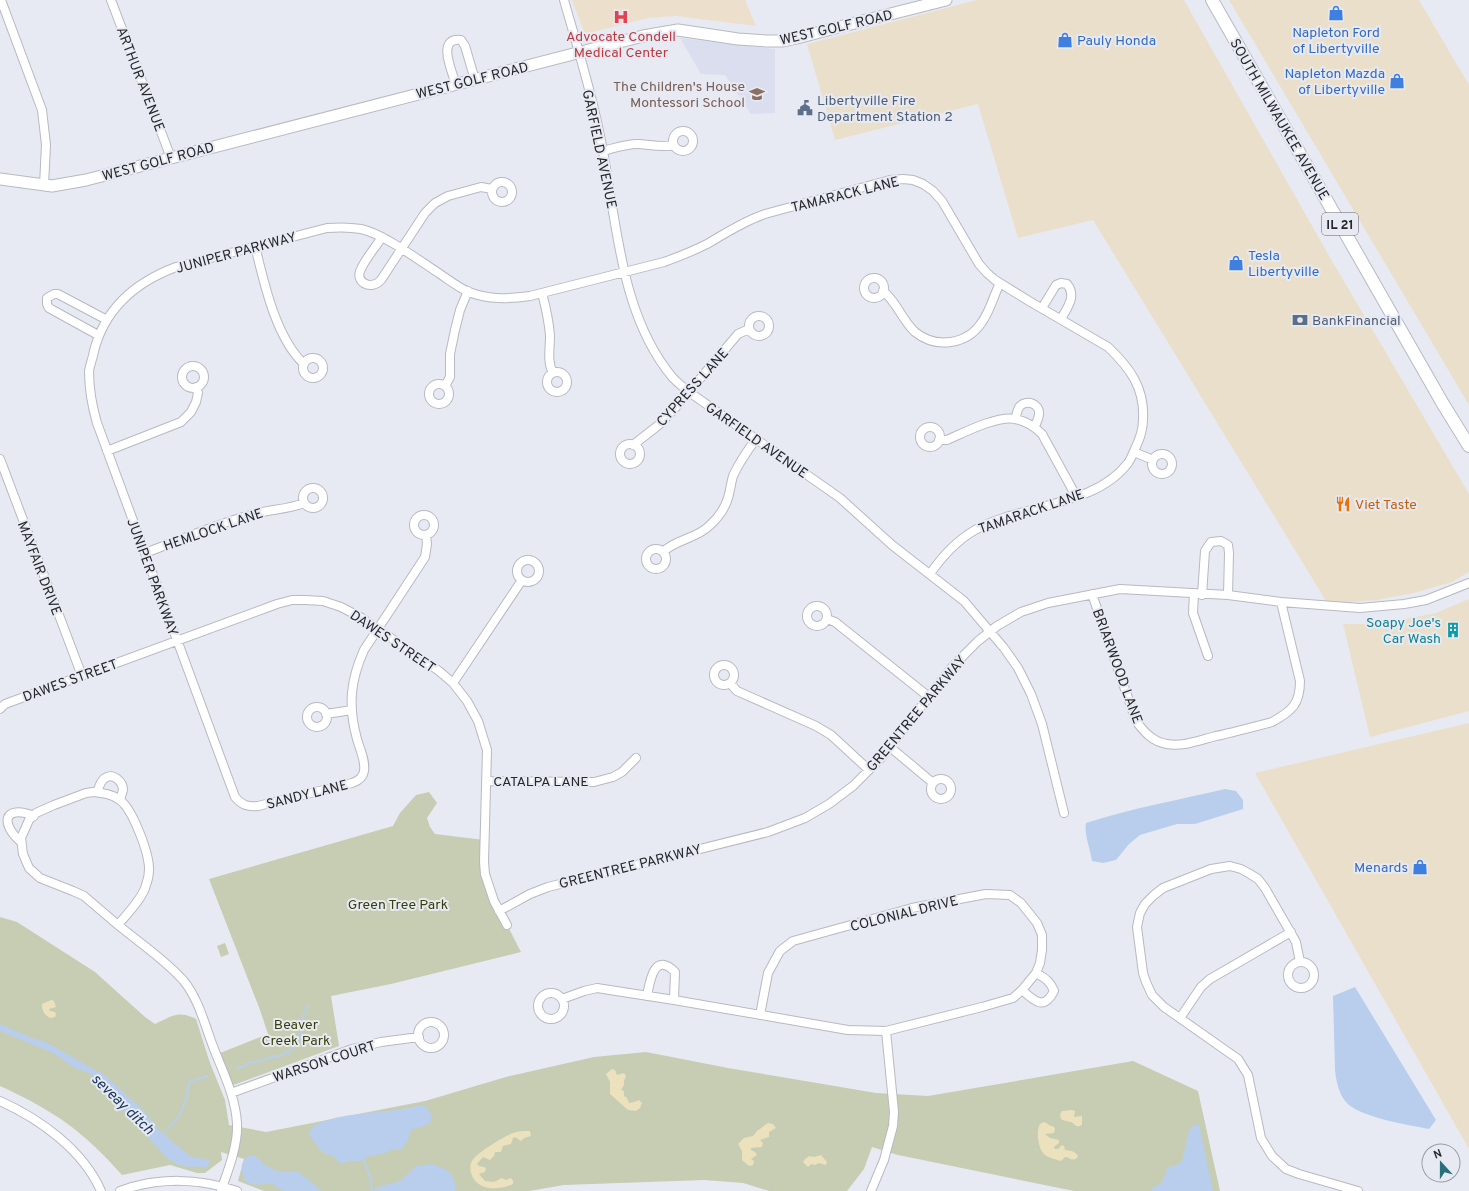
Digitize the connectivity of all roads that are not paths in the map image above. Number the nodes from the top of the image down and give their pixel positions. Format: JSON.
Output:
{"nodes":[{"id":1,"x":1,"y":0,"type":"edge"},
{"id":2,"x":111,"y":0,"type":"edge"},
{"id":3,"x":564,"y":0,"type":"edge"},
{"id":4,"x":946,"y":0,"type":"edge"},
{"id":5,"x":1212,"y":0,"type":"edge"},
{"id":6,"x":579,"y":53,"type":"junction"},
{"id":7,"x":475,"y":80,"type":"junction"},
{"id":8,"x":456,"y":85,"type":"junction"},
{"id":9,"x":674,"y":146,"type":"dead end"},
{"id":10,"x":603,"y":150,"type":"junction"},
{"id":11,"x":171,"y":158,"type":"junction"},
{"id":12,"x":0,"y":179,"type":"edge"},
{"id":13,"x":44,"y":185,"type":"junction"},
{"id":14,"x":492,"y":189,"type":"dead end"},
{"id":15,"x":382,"y":238,"type":"junction"},
{"id":16,"x":255,"y":246,"type":"junction"},
{"id":17,"x":401,"y":248,"type":"junction"},
{"id":18,"x":625,"y":272,"type":"junction"},
{"id":19,"x":1000,"y":283,"type":"junction"},
{"id":20,"x":468,"y":291,"type":"junction"},
{"id":21,"x":883,"y":291,"type":"dead end"},
{"id":22,"x":542,"y":293,"type":"junction"},
{"id":23,"x":1042,"y":308,"type":"junction"},
{"id":24,"x":107,"y":320,"type":"junction"},
{"id":25,"x":1061,"y":320,"type":"junction"},
{"id":26,"x":749,"y":329,"type":"dead end"},
{"id":27,"x":98,"y":335,"type":"junction"},
{"id":28,"x":304,"y":364,"type":"dead end"},
{"id":29,"x":553,"y":373,"type":"dead end"},
{"id":30,"x":445,"y":386,"type":"dead end"},
{"id":31,"x":196,"y":387,"type":"dead end"},
{"id":32,"x":689,"y":392,"type":"junction"},
{"id":33,"x":1015,"y":419,"type":"junction"},
{"id":34,"x":1034,"y":427,"type":"junction"},
{"id":35,"x":756,"y":439,"type":"junction"},
{"id":36,"x":940,"y":440,"type":"dead end"},
{"id":37,"x":633,"y":445,"type":"dead end"},
{"id":38,"x":1469,"y":446,"type":"edge"},
{"id":39,"x":107,"y":452,"type":"junction"},
{"id":40,"x":1134,"y":452,"type":"junction"},
{"id":41,"x":0,"y":459,"type":"edge"},
{"id":42,"x":1153,"y":460,"type":"dead end"},
{"id":43,"x":1076,"y":496,"type":"junction"},
{"id":44,"x":304,"y":503,"type":"dead end"},
{"id":45,"x":426,"y":535,"type":"dead end"},
{"id":46,"x":664,"y":552,"type":"dead end"},
{"id":47,"x":145,"y":553,"type":"junction"},
{"id":48,"x":930,"y":574,"type":"junction"},
{"id":49,"x":522,"y":580,"type":"dead end"},
{"id":50,"x":1469,"y":583,"type":"edge"},
{"id":51,"x":1092,"y":594,"type":"junction"},
{"id":52,"x":1198,"y":594,"type":"junction"},
{"id":53,"x":1228,"y":595,"type":"junction"},
{"id":54,"x":1281,"y":602,"type":"junction"},
{"id":55,"x":826,"y":619,"type":"dead end"},
{"id":56,"x":378,"y":629,"type":"junction"},
{"id":57,"x":991,"y":631,"type":"junction"},
{"id":58,"x":177,"y":641,"type":"junction"},
{"id":59,"x":1208,"y":656,"type":"dead end"},
{"id":60,"x":82,"y":676,"type":"junction"},
{"id":61,"x":453,"y":683,"type":"junction"},
{"id":62,"x":730,"y":683,"type":"dead end"},
{"id":63,"x":929,"y":697,"type":"junction"},
{"id":64,"x":0,"y":709,"type":"edge"},
{"id":65,"x":352,"y":710,"type":"junction"},
{"id":66,"x":326,"y":714,"type":"dead end"},
{"id":67,"x":890,"y":747,"type":"junction"},
{"id":68,"x":636,"y":758,"type":"dead end"},
{"id":69,"x":869,"y":770,"type":"junction"},
{"id":70,"x":486,"y":781,"type":"junction"},
{"id":71,"x":934,"y":783,"type":"dead end"},
{"id":72,"x":97,"y":792,"type":"junction"},
{"id":73,"x":120,"y":800,"type":"junction"},
{"id":74,"x":250,"y":807,"type":"joint"},
{"id":75,"x":1064,"y":813,"type":"dead end"},
{"id":76,"x":34,"y":816,"type":"junction"},
{"id":77,"x":21,"y":842,"type":"junction"},
{"id":78,"x":499,"y":911,"type":"junction"},
{"id":79,"x":118,"y":925,"type":"junction"},
{"id":80,"x":507,"y":925,"type":"dead end"},
{"id":81,"x":1291,"y":932,"type":"junction"},
{"id":82,"x":1300,"y":962,"type":"dead end"},
{"id":83,"x":1036,"y":973,"type":"junction"},
{"id":84,"x":1022,"y":990,"type":"junction"},
{"id":85,"x":647,"y":996,"type":"junction"},
{"id":86,"x":562,"y":999,"type":"dead end"},
{"id":87,"x":674,"y":1000,"type":"junction"},
{"id":88,"x":760,"y":1015,"type":"junction"},
{"id":89,"x":1180,"y":1018,"type":"junction"},
{"id":90,"x":886,"y":1031,"type":"junction"},
{"id":91,"x":419,"y":1036,"type":"dead end"},
{"id":92,"x":231,"y":1093,"type":"junction"},
{"id":93,"x":0,"y":1101,"type":"edge"},
{"id":94,"x":222,"y":1189,"type":"edge"},
{"id":95,"x":101,"y":1191,"type":"edge"},
{"id":96,"x":120,"y":1191,"type":"edge"},
{"id":97,"x":237,"y":1191,"type":"edge"},
{"id":98,"x":871,"y":1191,"type":"edge"},
{"id":99,"x":1358,"y":1191,"type":"edge"}],
"edges":[{"from":1,"to":13,"type":"street"},
{"from":2,"to":11,"type":"street","name":"ARTHUR AVENUE"},
{"from":3,"to":6,"type":"street","name":"GARFIELD AVENUE"},
{"from":4,"to":6,"type":"street","name":"WEST GOLF ROAD"},
{"from":5,"to":38,"type":"main road","name":"SOUTH MILWAUKEE AVENUE","number":"IL 21"},
{"from":6,"to":7,"type":"street","name":"WEST GOLF ROAD"},
{"from":6,"to":10,"type":"street","name":"GARFIELD AVENUE"},
{"from":7,"to":8,"type":"street","name":"WEST GOLF ROAD"},
{"from":7,"to":8,"type":"street"},
{"from":8,"to":11,"type":"street","name":"WEST GOLF ROAD"},
{"from":9,"to":10,"type":"street"},
{"from":10,"to":18,"type":"street","name":"GARFIELD AVENUE"},
{"from":11,"to":13,"type":"street","name":"WEST GOLF ROAD"},
{"from":12,"to":13,"type":"street","name":"WEST GOLF ROAD"},
{"from":14,"to":17,"type":"street"},
{"from":15,"to":16,"type":"street","name":"JUNIPER PARKWAY"},
{"from":15,"to":17,"type":"street","name":"JUNIPER PARKWAY"},
{"from":15,"to":17,"type":"street"},
{"from":16,"to":24,"type":"street","name":"JUNIPER PARKWAY"},
{"from":16,"to":28,"type":"street"},
{"from":17,"to":20,"type":"street","name":"JUNIPER PARKWAY"},
{"from":18,"to":19,"type":"street","name":"TAMARACK LANE"},
{"from":18,"to":22,"type":"street","name":"JUNIPER PARKWAY"},
{"from":18,"to":32,"type":"street","name":"GARFIELD AVENUE"},
{"from":19,"to":21,"type":"street"},
{"from":19,"to":23,"type":"street","name":"TAMARACK LANE"},
{"from":20,"to":22,"type":"street","name":"JUNIPER PARKWAY"},
{"from":20,"to":30,"type":"street"},
{"from":22,"to":29,"type":"street"},
{"from":23,"to":25,"type":"street","name":"TAMARACK LANE"},
{"from":23,"to":25,"type":"street"},
{"from":24,"to":27,"type":"street","name":"JUNIPER PARKWAY"},
{"from":24,"to":27,"type":"street"},
{"from":25,"to":40,"type":"street","name":"TAMARACK LANE"},
{"from":26,"to":32,"type":"street","name":"CYPRESS LANE"},
{"from":27,"to":39,"type":"street","name":"JUNIPER PARKWAY"},
{"from":31,"to":39,"type":"street"},
{"from":32,"to":35,"type":"street","name":"GARFIELD AVENUE"},
{"from":32,"to":37,"type":"street","name":"CYPRESS LANE"},
{"from":33,"to":34,"type":"street"},
{"from":33,"to":34,"type":"street"},
{"from":33,"to":36,"type":"street"},
{"from":34,"to":43,"type":"street"},
{"from":35,"to":46,"type":"street"},
{"from":35,"to":48,"type":"street","name":"GARFIELD AVENUE"},
{"from":39,"to":47,"type":"street","name":"JUNIPER PARKWAY"},
{"from":40,"to":42,"type":"street"},
{"from":40,"to":43,"type":"street","name":"TAMARACK LANE"},
{"from":41,"to":60,"type":"street","name":"MAYFAIR DRIVE"},
{"from":43,"to":48,"type":"street","name":"TAMARACK LANE"},
{"from":44,"to":47,"type":"street","name":"HEMLOCK LANE"},
{"from":45,"to":56,"type":"street","name":"SANDY LANE"},
{"from":47,"to":58,"type":"street","name":"JUNIPER PARKWAY"},
{"from":48,"to":57,"type":"street","name":"GARFIELD AVENUE"},
{"from":49,"to":61,"type":"street"},
{"from":50,"to":54,"type":"street","name":"GREENTREE PARKWAY"},
{"from":51,"to":52,"type":"street","name":"GREENTREE PARKWAY"},
{"from":51,"to":54,"type":"street","name":"BRIARWOOD LANE"},
{"from":51,"to":57,"type":"street","name":"GREENTREE PARKWAY"},
{"from":52,"to":53,"type":"street","name":"GREENTREE PARKWAY"},
{"from":52,"to":53,"type":"street"},
{"from":52,"to":59,"type":"street"},
{"from":53,"to":54,"type":"street","name":"GREENTREE PARKWAY"},
{"from":55,"to":63,"type":"street"},
{"from":56,"to":58,"type":"street","name":"DAWES STREET"},
{"from":56,"to":61,"type":"street","name":"DAWES STREET"},
{"from":56,"to":65,"type":"street","name":"SANDY LANE"},
{"from":57,"to":63,"type":"street","name":"GREENTREE PARKWAY"},
{"from":57,"to":75,"type":"street","name":"GARFIELD AVENUE"},
{"from":58,"to":60,"type":"street","name":"DAWES STREET"},
{"from":58,"to":74,"type":"street","name":"JUNIPER PARKWAY"},
{"from":60,"to":64,"type":"street","name":"DAWES STREET"},
{"from":61,"to":70,"type":"street","name":"DAWES STREET"},
{"from":62,"to":69,"type":"street"},
{"from":63,"to":67,"type":"street","name":"GREENTREE PARKWAY"},
{"from":65,"to":66,"type":"street"},
{"from":65,"to":74,"type":"street","name":"SANDY LANE"},
{"from":67,"to":69,"type":"street","name":"GREENTREE PARKWAY"},
{"from":67,"to":71,"type":"street"},
{"from":68,"to":70,"type":"street","name":"CATALPA LANE"},
{"from":69,"to":78,"type":"street","name":"GREENTREE PARKWAY"},
{"from":70,"to":78,"type":"street","name":"DAWES STREET"},
{"from":72,"to":73,"type":"street"},
{"from":72,"to":73,"type":"street"},
{"from":72,"to":76,"type":"street"},
{"from":73,"to":79,"type":"street"},
{"from":76,"to":77,"type":"street"},
{"from":76,"to":77,"type":"street"},
{"from":77,"to":79,"type":"street"},
{"from":78,"to":80,"type":"street","name":"DAWES STREET"},
{"from":79,"to":92,"type":"street"},
{"from":81,"to":82,"type":"street"},
{"from":81,"to":89,"type":"street"},
{"from":81,"to":89,"type":"street"},
{"from":83,"to":84,"type":"street","name":"COLONIAL DRIVE"},
{"from":83,"to":84,"type":"street"},
{"from":83,"to":88,"type":"street","name":"COLONIAL DRIVE"},
{"from":84,"to":90,"type":"street","name":"COLONIAL DRIVE"},
{"from":85,"to":86,"type":"street","name":"COLONIAL DRIVE"},
{"from":85,"to":87,"type":"street","name":"COLONIAL DRIVE"},
{"from":85,"to":87,"type":"street"},
{"from":87,"to":88,"type":"street","name":"COLONIAL DRIVE"},
{"from":88,"to":90,"type":"street","name":"COLONIAL DRIVE"},
{"from":89,"to":99,"type":"street"},
{"from":90,"to":98,"type":"street"},
{"from":91,"to":92,"type":"street","name":"WARSON COURT"},
{"from":92,"to":94,"type":"street"},
{"from":93,"to":95,"type":"street"},
{"from":94,"to":96,"type":"street"},
{"from":94,"to":97,"type":"street"}]}
